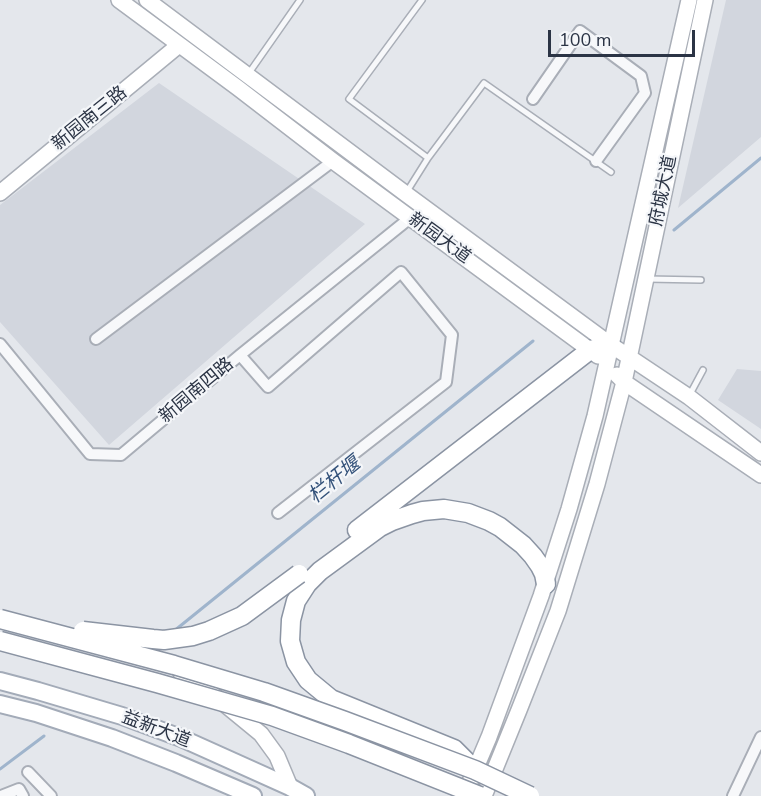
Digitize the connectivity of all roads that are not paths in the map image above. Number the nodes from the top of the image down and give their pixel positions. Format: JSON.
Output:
{"nodes":[{"id":1,"x":119,"y":0,"type":"edge"},
{"id":2,"x":147,"y":0,"type":"edge"},
{"id":3,"x":300,"y":0,"type":"edge"},
{"id":4,"x":422,"y":0,"type":"edge"},
{"id":5,"x":689,"y":0,"type":"edge"},
{"id":6,"x":705,"y":0,"type":"edge"},
{"id":7,"x":179,"y":45,"type":"junction"},
{"id":8,"x":249,"y":75,"type":"junction"},
{"id":9,"x":533,"y":99,"type":"dead end"},
{"id":10,"x":428,"y":158,"type":"junction"},
{"id":11,"x":333,"y":161,"type":"junction"},
{"id":12,"x":596,"y":161,"type":"junction"},
{"id":13,"x":611,"y":172,"type":"dead end"},
{"id":14,"x":0,"y":193,"type":"edge"},
{"id":15,"x":406,"y":194,"type":"junction"},
{"id":16,"x":410,"y":218,"type":"junction"},
{"id":17,"x":645,"y":279,"type":"junction"},
{"id":18,"x":701,"y":280,"type":"dead end"},
{"id":19,"x":96,"y":339,"type":"dead end"},
{"id":20,"x":0,"y":344,"type":"edge"},
{"id":21,"x":611,"y":345,"type":"junction"},
{"id":22,"x":590,"y":350,"type":"junction"},
{"id":23,"x":240,"y":355,"type":"junction"},
{"id":24,"x":628,"y":357,"type":"junction"},
{"id":25,"x":607,"y":363,"type":"junction"},
{"id":26,"x":703,"y":370,"type":"dead end"},
{"id":27,"x":624,"y":382,"type":"junction"},
{"id":28,"x":689,"y":397,"type":"junction"},
{"id":29,"x":761,"y":453,"type":"edge"},
{"id":30,"x":761,"y":475,"type":"edge"},
{"id":31,"x":278,"y":513,"type":"dead end"},
{"id":32,"x":303,"y":579,"type":"junction"},
{"id":33,"x":546,"y":584,"type":"junction"},
{"id":34,"x":0,"y":611,"type":"edge"},
{"id":35,"x":0,"y":619,"type":"edge"},
{"id":36,"x":0,"y":641,"type":"edge"},
{"id":37,"x":0,"y":681,"type":"edge"},
{"id":38,"x":0,"y":704,"type":"edge"},
{"id":39,"x":761,"y":737,"type":"edge"},
{"id":40,"x":474,"y":770,"type":"junction"},
{"id":41,"x":28,"y":772,"type":"dead end"},
{"id":42,"x":290,"y":787,"type":"junction"},
{"id":43,"x":228,"y":792,"type":"edge"},
{"id":44,"x":2,"y":796,"type":"edge"},
{"id":45,"x":23,"y":796,"type":"edge"},
{"id":46,"x":51,"y":796,"type":"edge"},
{"id":47,"x":253,"y":796,"type":"edge"},
{"id":48,"x":306,"y":796,"type":"edge"},
{"id":49,"x":464,"y":796,"type":"edge"},
{"id":50,"x":482,"y":796,"type":"edge"},
{"id":51,"x":530,"y":796,"type":"edge"},
{"id":52,"x":732,"y":796,"type":"edge"}],
"edges":[{"from":1,"to":7,"type":"main road","name":"新园大道"},
{"from":2,"to":8,"type":"main road","name":"新园大道"},
{"from":3,"to":8,"type":"lane"},
{"from":4,"to":10,"type":"lane"},
{"from":5,"to":21,"type":"main road","name":"府城大道"},
{"from":6,"to":17,"type":"main road","name":"府城大道"},
{"from":7,"to":11,"type":"main road","name":"新园大道"},
{"from":7,"to":14,"type":"main road","name":"新园南三路"},
{"from":8,"to":15,"type":"main road","name":"新园大道"},
{"from":9,"to":12,"type":"street"},
{"from":10,"to":12,"type":"lane"},
{"from":10,"to":15,"type":"lane"},
{"from":11,"to":16,"type":"main road","name":"新园大道"},
{"from":11,"to":19,"type":"street"},
{"from":12,"to":13,"type":"lane"},
{"from":15,"to":21,"type":"main road","name":"新园大道"},
{"from":16,"to":22,"type":"main road","name":"新园大道"},
{"from":16,"to":23,"type":"street","name":"新园南四路"},
{"from":17,"to":18,"type":"lane"},
{"from":17,"to":24,"type":"main road","name":"府城大道"},
{"from":20,"to":23,"type":"street","name":"新园南四路"},
{"from":21,"to":22,"type":"highway"},
{"from":21,"to":24,"type":"main road","name":"新园大道"},
{"from":21,"to":25,"type":"main road","name":"府城大道"},
{"from":22,"to":25,"type":"main road","name":"新园大道"},
{"from":22,"to":32,"type":"highway"},
{"from":23,"to":31,"type":"street"},
{"from":24,"to":27,"type":"main road","name":"府城大道"},
{"from":24,"to":28,"type":"main road","name":"新园大道"},
{"from":25,"to":27,"type":"main road","name":"新园大道"},
{"from":25,"to":33,"type":"main road","name":"府城大道"},
{"from":26,"to":28,"type":"lane"},
{"from":27,"to":30,"type":"main road","name":"新园大道"},
{"from":27,"to":50,"type":"main road","name":"府城大道"},
{"from":28,"to":29,"type":"main road","name":"新园大道"},
{"from":32,"to":33,"type":"highway"},
{"from":32,"to":35,"type":"highway","bridge":true},
{"from":32,"to":40,"type":"highway"},
{"from":33,"to":49,"type":"main road","name":"府城大道"},
{"from":34,"to":42,"type":"main road"},
{"from":35,"to":40,"type":"highway","bridge":true},
{"from":36,"to":50,"type":"highway","bridge":true},
{"from":37,"to":42,"type":"main road","name":"益新大道"},
{"from":38,"to":43,"type":"main road","name":"益新大道"},
{"from":39,"to":52,"type":"street"},
{"from":40,"to":51,"type":"highway","bridge":true},
{"from":41,"to":46,"type":"street"},
{"from":42,"to":48,"type":"main road","name":"益新大道"},
{"from":43,"to":47,"type":"main road","name":"益新大道"},
{"from":44,"to":45,"type":"street"}]}
